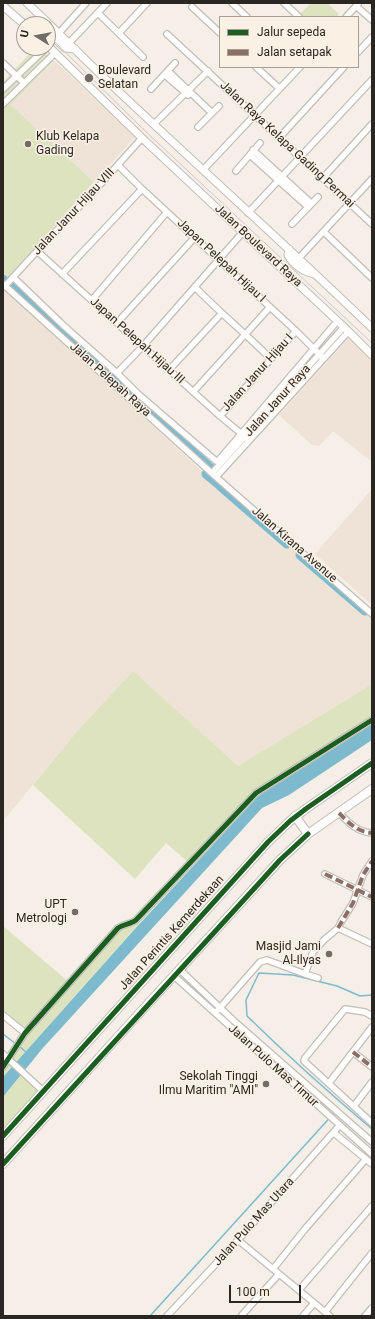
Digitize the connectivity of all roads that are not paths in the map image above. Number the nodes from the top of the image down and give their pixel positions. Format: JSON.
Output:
{"nodes":[{"id":1,"x":27,"y":3,"type":"edge"},
{"id":2,"x":86,"y":3,"type":"edge"},
{"id":3,"x":108,"y":3,"type":"edge"},
{"id":4,"x":147,"y":3,"type":"edge"},
{"id":5,"x":232,"y":3,"type":"edge"},
{"id":6,"x":284,"y":3,"type":"edge"},
{"id":7,"x":357,"y":4,"type":"edge"},
{"id":8,"x":3,"y":6,"type":"edge"},
{"id":9,"x":192,"y":7,"type":"dead end"},
{"id":10,"x":98,"y":14,"type":"junction"},
{"id":11,"x":40,"y":16,"type":"edge"},
{"id":12,"x":246,"y":16,"type":"edge"},
{"id":13,"x":298,"y":16,"type":"edge"},
{"id":14,"x":347,"y":16,"type":"edge"},
{"id":15,"x":16,"y":17,"type":"edge"},
{"id":16,"x":372,"y":20,"type":"edge"},
{"id":17,"x":56,"y":31,"type":"edge"},
{"id":18,"x":219,"y":32,"type":"edge"},
{"id":19,"x":59,"y":33,"type":"junction"},
{"id":20,"x":119,"y":33,"type":"junction"},
{"id":21,"x":167,"y":34,"type":"dead end"},
{"id":22,"x":372,"y":36,"type":"edge"},
{"id":23,"x":56,"y":40,"type":"edge"},
{"id":24,"x":67,"y":45,"type":"junction"},
{"id":25,"x":359,"y":51,"type":"edge"},
{"id":26,"x":57,"y":55,"type":"junction"},
{"id":27,"x":38,"y":56,"type":"edge"},
{"id":28,"x":143,"y":57,"type":"dead end"},
{"id":29,"x":3,"y":63,"type":"edge"},
{"id":30,"x":175,"y":63,"type":"dead end"},
{"id":31,"x":257,"y":68,"type":"edge"},
{"id":32,"x":299,"y":68,"type":"edge"},
{"id":33,"x":343,"y":68,"type":"edge"},
{"id":34,"x":208,"y":71,"type":"junction"},
{"id":35,"x":166,"y":73,"type":"junction"},
{"id":36,"x":18,"y":76,"type":"junction"},
{"id":37,"x":372,"y":80,"type":"edge"},
{"id":38,"x":24,"y":83,"type":"junction"},
{"id":39,"x":279,"y":88,"type":"junction"},
{"id":40,"x":3,"y":89,"type":"edge"},
{"id":41,"x":152,"y":89,"type":"dead end"},
{"id":42,"x":188,"y":92,"type":"junction"},
{"id":43,"x":3,"y":104,"type":"edge"},
{"id":44,"x":219,"y":106,"type":"dead end"},
{"id":45,"x":211,"y":114,"type":"junction"},
{"id":46,"x":254,"y":115,"type":"junction"},
{"id":47,"x":154,"y":124,"type":"junction"},
{"id":48,"x":372,"y":124,"type":"edge"},
{"id":49,"x":198,"y":127,"type":"dead end"},
{"id":50,"x":142,"y":138,"type":"junction"},
{"id":51,"x":279,"y":138,"type":"junction"},
{"id":52,"x":260,"y":143,"type":"dead end"},
{"id":53,"x":252,"y":152,"type":"junction"},
{"id":54,"x":300,"y":157,"type":"junction"},
{"id":55,"x":118,"y":165,"type":"junction"},
{"id":56,"x":203,"y":170,"type":"junction"},
{"id":57,"x":236,"y":171,"type":"dead end"},
{"id":58,"x":280,"y":178,"type":"junction"},
{"id":59,"x":322,"y":178,"type":"junction"},
{"id":60,"x":372,"y":179,"type":"edge"},
{"id":61,"x":142,"y":188,"type":"junction"},
{"id":62,"x":318,"y":197,"type":"dead end"},
{"id":63,"x":350,"y":203,"type":"junction"},
{"id":64,"x":309,"y":205,"type":"junction"},
{"id":65,"x":167,"y":212,"type":"junction"},
{"id":66,"x":248,"y":213,"type":"junction"},
{"id":67,"x":292,"y":224,"type":"dead end"},
{"id":68,"x":372,"y":224,"type":"edge"},
{"id":69,"x":243,"y":232,"type":"junction"},
{"id":70,"x":324,"y":232,"type":"junction"},
{"id":71,"x":194,"y":237,"type":"junction"},
{"id":72,"x":37,"y":251,"type":"junction"},
{"id":73,"x":219,"y":260,"type":"junction"},
{"id":74,"x":296,"y":261,"type":"junction"},
{"id":75,"x":285,"y":272,"type":"junction"},
{"id":76,"x":62,"y":274,"type":"junction"},
{"id":77,"x":12,"y":278,"type":"junction"},
{"id":78,"x":372,"y":278,"type":"edge"},
{"id":79,"x":5,"y":285,"type":"edge"},
{"id":80,"x":195,"y":287,"type":"junction"},
{"id":81,"x":92,"y":300,"type":"junction"},
{"id":82,"x":270,"y":307,"type":"junction"},
{"id":83,"x":221,"y":314,"type":"junction"},
{"id":84,"x":117,"y":323,"type":"junction"},
{"id":85,"x":334,"y":325,"type":"dead end"},
{"id":86,"x":372,"y":328,"type":"edge"},
{"id":87,"x":346,"y":329,"type":"junction"},
{"id":88,"x":296,"y":331,"type":"junction"},
{"id":89,"x":246,"y":334,"type":"junction"},
{"id":90,"x":143,"y":346,"type":"junction"},
{"id":91,"x":314,"y":348,"type":"junction"},
{"id":92,"x":372,"y":355,"type":"edge"},
{"id":93,"x":321,"y":356,"type":"junction"},
{"id":94,"x":271,"y":358,"type":"junction"},
{"id":95,"x":170,"y":370,"type":"junction"},
{"id":96,"x":117,"y":373,"type":"junction"},
{"id":97,"x":193,"y":392,"type":"junction"},
{"id":98,"x":220,"y":416,"type":"junction"},
{"id":99,"x":244,"y":437,"type":"junction"},
{"id":100,"x":214,"y":475,"type":"junction"},
{"id":101,"x":372,"y":614,"type":"edge"},
{"id":102,"x":372,"y":720,"type":"edge"},
{"id":103,"x":372,"y":763,"type":"edge"},
{"id":104,"x":372,"y":788,"type":"edge"},
{"id":105,"x":339,"y":812,"type":"junction"},
{"id":106,"x":296,"y":816,"type":"junction"},
{"id":107,"x":372,"y":833,"type":"edge"},
{"id":108,"x":308,"y":834,"type":"junction"},
{"id":109,"x":372,"y":862,"type":"edge"},
{"id":110,"x":325,"y":874,"type":"dead end"},
{"id":111,"x":358,"y":891,"type":"junction"},
{"id":112,"x":372,"y":898,"type":"edge"},
{"id":113,"x":338,"y":928,"type":"junction"},
{"id":114,"x":372,"y":944,"type":"edge"},
{"id":115,"x":180,"y":969,"type":"junction"},
{"id":116,"x":305,"y":974,"type":"junction"},
{"id":117,"x":174,"y":976,"type":"junction"},
{"id":118,"x":318,"y":978,"type":"dead end"},
{"id":119,"x":220,"y":1008,"type":"junction"},
{"id":120,"x":215,"y":1014,"type":"junction"},
{"id":121,"x":3,"y":1016,"type":"edge"},
{"id":122,"x":372,"y":1016,"type":"edge"},
{"id":123,"x":372,"y":1027,"type":"edge"},
{"id":124,"x":24,"y":1035,"type":"junction"},
{"id":125,"x":353,"y":1052,"type":"junction"},
{"id":126,"x":3,"y":1054,"type":"edge"},
{"id":127,"x":10,"y":1058,"type":"junction"},
{"id":128,"x":3,"y":1067,"type":"edge"},
{"id":129,"x":372,"y":1067,"type":"edge"},
{"id":130,"x":372,"y":1082,"type":"edge"},
{"id":131,"x":329,"y":1083,"type":"junction"},
{"id":132,"x":43,"y":1091,"type":"junction"},
{"id":133,"x":354,"y":1106,"type":"junction"},
{"id":134,"x":372,"y":1123,"type":"edge"},
{"id":135,"x":339,"y":1126,"type":"junction"},
{"id":136,"x":334,"y":1133,"type":"junction"},
{"id":137,"x":3,"y":1136,"type":"edge"},
{"id":138,"x":372,"y":1142,"type":"edge"},
{"id":139,"x":372,"y":1154,"type":"edge"},
{"id":140,"x":366,"y":1158,"type":"junction"},
{"id":141,"x":3,"y":1164,"type":"edge"},
{"id":142,"x":372,"y":1164,"type":"edge"},
{"id":143,"x":372,"y":1206,"type":"edge"},
{"id":144,"x":238,"y":1240,"type":"junction"},
{"id":145,"x":372,"y":1253,"type":"edge"},
{"id":146,"x":273,"y":1269,"type":"junction"},
{"id":147,"x":279,"y":1274,"type":"junction"},
{"id":148,"x":299,"y":1290,"type":"junction"},
{"id":149,"x":314,"y":1303,"type":"junction"},
{"id":150,"x":372,"y":1308,"type":"edge"},
{"id":151,"x":328,"y":1314,"type":"edge"},
{"id":152,"x":167,"y":1316,"type":"edge"},
{"id":153,"x":242,"y":1316,"type":"edge"},
{"id":154,"x":303,"y":1316,"type":"edge"},
{"id":155,"x":365,"y":1316,"type":"edge"}],
"edges":[{"from":1,"to":11,"type":"main road"},
{"from":2,"to":19,"type":"street"},
{"from":3,"to":10,"type":"street"},
{"from":4,"to":20,"type":"street"},
{"from":5,"to":12,"type":"street"},
{"from":6,"to":13,"type":"street"},
{"from":7,"to":14,"type":"street"},
{"from":7,"to":16,"type":"street"},
{"from":8,"to":15,"type":"main road"},
{"from":9,"to":18,"type":"street"},
{"from":10,"to":20,"type":"street"},
{"from":10,"to":24,"type":"street"},
{"from":17,"to":19,"type":"main road"},
{"from":19,"to":24,"type":"main road"},
{"from":20,"to":28,"type":"street"},
{"from":21,"to":34,"type":"street","name":"Jalan Raya Kelapa Gading Permai"},
{"from":22,"to":25,"type":"street"},
{"from":23,"to":24,"type":"main road"},
{"from":24,"to":26,"type":"main road"},
{"from":24,"to":47,"type":"main road","name":"Jalan Boulevard Raya"},
{"from":26,"to":38,"type":"street"},
{"from":26,"to":50,"type":"main road","name":"Jalan Boulevard Raya"},
{"from":27,"to":36,"type":"street"},
{"from":29,"to":36,"type":"street"},
{"from":30,"to":35,"type":"street"},
{"from":31,"to":39,"type":"street"},
{"from":32,"to":39,"type":"street"},
{"from":33,"to":51,"type":"street"},
{"from":34,"to":42,"type":"street"},
{"from":34,"to":46,"type":"street","name":"Jalan Raya Kelapa Gading Permai"},
{"from":35,"to":41,"type":"street"},
{"from":35,"to":42,"type":"street"},
{"from":36,"to":38,"type":"street"},
{"from":36,"to":40,"type":"street"},
{"from":37,"to":54,"type":"street"},
{"from":38,"to":43,"type":"street"},
{"from":39,"to":46,"type":"street"},
{"from":42,"to":45,"type":"street"},
{"from":42,"to":47,"type":"street"},
{"from":44,"to":45,"type":"street"},
{"from":45,"to":49,"type":"street"},
{"from":46,"to":51,"type":"street","name":"Jalan Raya Kelapa Gading Permai"},
{"from":46,"to":56,"type":"street"},
{"from":47,"to":56,"type":"main road","name":"Jalan Boulevard Raya"},
{"from":48,"to":59,"type":"street"},
{"from":50,"to":55,"type":"street","name":"Jalan Janur Hijau VIII"},
{"from":50,"to":69,"type":"main road","name":"Jalan Boulevard Raya"},
{"from":51,"to":54,"type":"street","name":"Jalan Raya Kelapa Gading Permai"},
{"from":52,"to":53,"type":"street"},
{"from":53,"to":57,"type":"street"},
{"from":53,"to":58,"type":"street"},
{"from":54,"to":58,"type":"street"},
{"from":54,"to":59,"type":"street","name":"Jalan Raya Kelapa Gading Permai"},
{"from":55,"to":61,"type":"street","name":"Japan Pelepah Hijau I"},
{"from":55,"to":72,"type":"street","name":"Jalan Janur Hijau VIII"},
{"from":56,"to":66,"type":"main road","name":"Jalan Boulevard Raya"},
{"from":58,"to":64,"type":"street"},
{"from":58,"to":66,"type":"street"},
{"from":59,"to":63,"type":"street","name":"Jalan Raya Kelapa Gading Permai"},
{"from":60,"to":63,"type":"street"},
{"from":61,"to":65,"type":"street","name":"Japan Pelepah Hijau I"},
{"from":61,"to":76,"type":"street"},
{"from":62,"to":64,"type":"street"},
{"from":63,"to":68,"type":"street","name":"Jalan Raya Kelapa Gading Permai"},
{"from":63,"to":70,"type":"street"},
{"from":64,"to":67,"type":"street"},
{"from":65,"to":71,"type":"street","name":"Japan Pelepah Hijau I"},
{"from":65,"to":81,"type":"street"},
{"from":66,"to":74,"type":"main road","name":"Jalan Boulevard Raya"},
{"from":69,"to":73,"type":"street"},
{"from":69,"to":75,"type":"main road","name":"Jalan Boulevard Raya"},
{"from":70,"to":74,"type":"street"},
{"from":70,"to":78,"type":"street"},
{"from":71,"to":73,"type":"street","name":"Japan Pelepah Hijau I"},
{"from":71,"to":84,"type":"street"},
{"from":72,"to":76,"type":"street","name":"Japan Pelepah Hijau III"},
{"from":72,"to":77,"type":"street","name":"Jalan Janur Hijau VIII"},
{"from":73,"to":80,"type":"street"},
{"from":73,"to":82,"type":"street","name":"Japan Pelepah Hijau I"},
{"from":74,"to":75,"type":"main road"},
{"from":74,"to":86,"type":"main road","name":"Jalan Boulevard Raya"},
{"from":75,"to":87,"type":"main road","name":"Jalan Boulevard Raya"},
{"from":76,"to":81,"type":"street","name":"Japan Pelepah Hijau III"},
{"from":77,"to":79,"type":"street","name":"Jalan Janur Hijau VIII"},
{"from":77,"to":96,"type":"street","name":"Jalan Pelepah Raya"},
{"from":79,"to":100,"type":"street","name":"Jalan Pelepah Raya"},
{"from":80,"to":83,"type":"street"},
{"from":80,"to":90,"type":"street"},
{"from":81,"to":84,"type":"street","name":"Japan Pelepah Hijau III"},
{"from":82,"to":88,"type":"street","name":"Japan Pelepah Hijau I"},
{"from":82,"to":89,"type":"street"},
{"from":83,"to":89,"type":"street"},
{"from":83,"to":95,"type":"street"},
{"from":84,"to":90,"type":"street","name":"Japan Pelepah Hijau III"},
{"from":85,"to":91,"type":"street"},
{"from":87,"to":92,"type":"main road","name":"Jalan Boulevard Raya"},
{"from":87,"to":93,"type":"street","name":"Jalan Janur Raya"},
{"from":88,"to":91,"type":"street","name":"Japan Pelepah Hijau I"},
{"from":88,"to":94,"type":"street","name":"Jalan Janur Hijau I"},
{"from":89,"to":94,"type":"street"},
{"from":89,"to":97,"type":"street"},
{"from":90,"to":95,"type":"street","name":"Japan Pelepah Hijau III"},
{"from":90,"to":96,"type":"street"},
{"from":91,"to":93,"type":"street","name":"Japan Pelepah Hijau I"},
{"from":91,"to":99,"type":"street"},
{"from":93,"to":99,"type":"street","name":"Jalan Janur Raya"},
{"from":94,"to":98,"type":"street","name":"Jalan Janur Hijau I"},
{"from":95,"to":97,"type":"street","name":"Japan Pelepah Hijau III"},
{"from":96,"to":99,"type":"street","name":"Jalan Pelepah Raya"},
{"from":97,"to":98,"type":"street","name":"Japan Pelepah Hijau III"},
{"from":98,"to":99,"type":"street","name":"Japan Pelepah Hijau III"},
{"from":99,"to":100,"type":"street","name":"Jalan Janur Raya"},
{"from":100,"to":101,"type":"street","name":"Jalan Kirana Avenue"},
{"from":102,"to":124,"type":"street"},
{"from":103,"to":106,"type":"highway","name":"Jalan Perintis Kemerdekaan"},
{"from":104,"to":105,"type":"highway"},
{"from":105,"to":107,"type":"street"},
{"from":105,"to":108,"type":"highway"},
{"from":106,"to":108,"type":"highway"},
{"from":106,"to":132,"type":"highway","name":"Jalan Perintis Kemerdekaan"},
{"from":108,"to":115,"type":"highway"},
{"from":109,"to":111,"type":"street"},
{"from":110,"to":111,"type":"street"},
{"from":111,"to":112,"type":"street"},
{"from":111,"to":113,"type":"street"},
{"from":113,"to":114,"type":"street"},
{"from":113,"to":116,"type":"street"},
{"from":115,"to":117,"type":"highway"},
{"from":115,"to":119,"type":"street"},
{"from":116,"to":118,"type":"street"},
{"from":116,"to":119,"type":"street"},
{"from":117,"to":120,"type":"street","name":"Jalan Pulo Mas Timur"},
{"from":117,"to":141,"type":"highway"},
{"from":119,"to":120,"type":"street"},
{"from":119,"to":138,"type":"street"},
{"from":120,"to":135,"type":"street","name":"Jalan Pulo Mas Timur"},
{"from":121,"to":124,"type":"street"},
{"from":122,"to":131,"type":"street"},
{"from":123,"to":125,"type":"street"},
{"from":124,"to":127,"type":"street"},
{"from":125,"to":129,"type":"street"},
{"from":125,"to":131,"type":"street"},
{"from":126,"to":127,"type":"street"},
{"from":127,"to":128,"type":"street"},
{"from":127,"to":132,"type":"street"},
{"from":130,"to":133,"type":"street"},
{"from":131,"to":133,"type":"street"},
{"from":132,"to":137,"type":"highway","name":"Jalan Perintis Kemerdekaan"},
{"from":133,"to":134,"type":"street"},
{"from":135,"to":136,"type":"street","name":"Jalan Pulo Mas Utara"},
{"from":135,"to":139,"type":"street","name":"Jalan Pulo Mas Timur"},
{"from":136,"to":140,"type":"street"},
{"from":136,"to":144,"type":"street","name":"Jalan Pulo Mas Utara"},
{"from":140,"to":142,"type":"street"},
{"from":140,"to":146,"type":"street"},
{"from":143,"to":148,"type":"street"},
{"from":144,"to":146,"type":"street"},
{"from":144,"to":152,"type":"street","name":"Jalan Pulo Mas Utara"},
{"from":145,"to":151,"type":"street"},
{"from":146,"to":147,"type":"street"},
{"from":147,"to":148,"type":"street"},
{"from":147,"to":153,"type":"street"},
{"from":148,"to":149,"type":"street"},
{"from":149,"to":151,"type":"street"},
{"from":149,"to":154,"type":"street"},
{"from":150,"to":155,"type":"street"}]}
